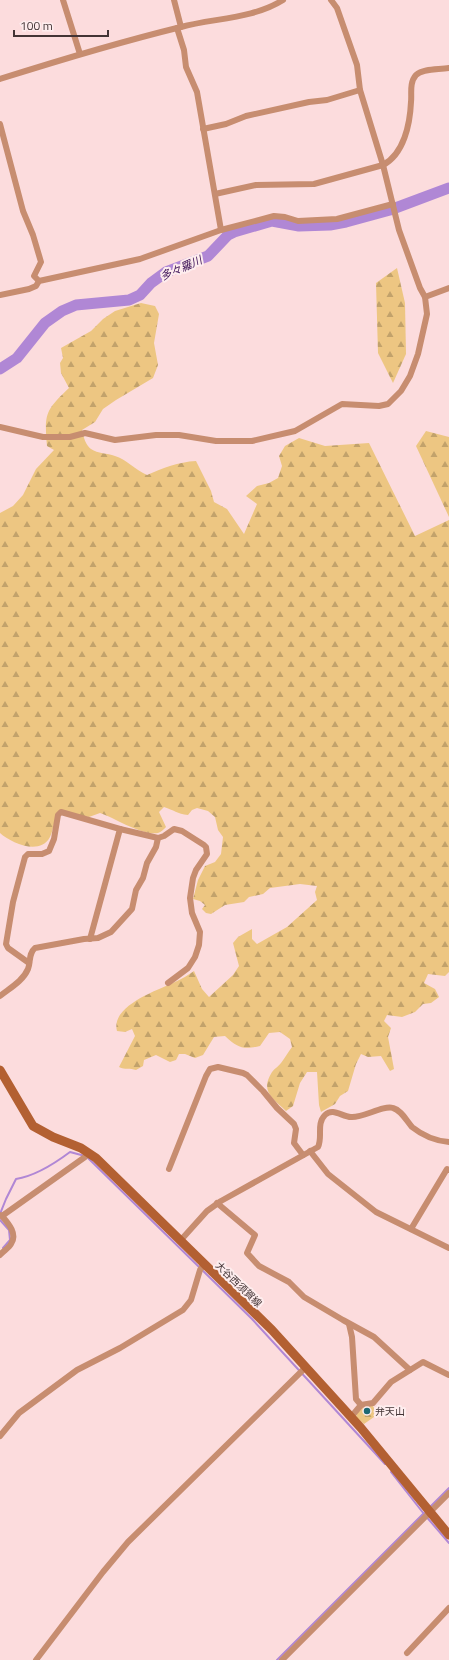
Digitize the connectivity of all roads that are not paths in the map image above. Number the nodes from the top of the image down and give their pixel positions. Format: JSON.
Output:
{"nodes":[{"id":1,"x":63,"y":0,"type":"edge"},
{"id":2,"x":174,"y":0,"type":"edge"},
{"id":3,"x":283,"y":0,"type":"edge"},
{"id":4,"x":331,"y":0,"type":"edge"},
{"id":5,"x":179,"y":27,"type":"junction"},
{"id":6,"x":80,"y":54,"type":"junction"},
{"id":7,"x":449,"y":68,"type":"edge"},
{"id":8,"x":0,"y":78,"type":"edge"},
{"id":9,"x":360,"y":90,"type":"junction"},
{"id":10,"x":0,"y":124,"type":"edge"},
{"id":11,"x":203,"y":129,"type":"junction"},
{"id":12,"x":383,"y":165,"type":"junction"},
{"id":13,"x":215,"y":194,"type":"junction"},
{"id":14,"x":394,"y":207,"type":"junction"},
{"id":15,"x":221,"y":230,"type":"junction"},
{"id":16,"x":38,"y":281,"type":"junction"},
{"id":17,"x":449,"y":288,"type":"edge"},
{"id":18,"x":0,"y":295,"type":"edge"},
{"id":19,"x":425,"y":297,"type":"junction"},
{"id":20,"x":0,"y":427,"type":"edge"},
{"id":21,"x":120,"y":829,"type":"junction"},
{"id":22,"x":158,"y":838,"type":"junction"},
{"id":23,"x":90,"y":939,"type":"junction"},
{"id":24,"x":29,"y":962,"type":"junction"},
{"id":25,"x":168,"y":983,"type":"dead end"},
{"id":26,"x":0,"y":996,"type":"edge"},
{"id":27,"x":0,"y":1070,"type":"edge"},
{"id":28,"x":449,"y":1142,"type":"edge"},
{"id":29,"x":310,"y":1151,"type":"junction"},
{"id":30,"x":88,"y":1152,"type":"junction"},
{"id":31,"x":303,"y":1155,"type":"junction"},
{"id":32,"x":448,"y":1167,"type":"edge"},
{"id":33,"x":169,"y":1169,"type":"dead end"},
{"id":34,"x":217,"y":1204,"type":"junction"},
{"id":35,"x":1,"y":1216,"type":"edge"},
{"id":36,"x":411,"y":1229,"type":"junction"},
{"id":37,"x":180,"y":1241,"type":"junction"},
{"id":38,"x":449,"y":1248,"type":"edge"},
{"id":39,"x":0,"y":1255,"type":"edge"},
{"id":40,"x":204,"y":1264,"type":"junction"},
{"id":41,"x":349,"y":1324,"type":"junction"},
{"id":42,"x":306,"y":1367,"type":"junction"},
{"id":43,"x":410,"y":1370,"type":"junction"},
{"id":44,"x":449,"y":1375,"type":"edge"},
{"id":45,"x":361,"y":1405,"type":"junction"},
{"id":46,"x":351,"y":1417,"type":"junction"},
{"id":47,"x":0,"y":1436,"type":"edge"},
{"id":48,"x":449,"y":1493,"type":"edge"},
{"id":49,"x":428,"y":1511,"type":"junction"},
{"id":50,"x":449,"y":1535,"type":"edge"},
{"id":51,"x":449,"y":1608,"type":"edge"},
{"id":52,"x":407,"y":1653,"type":"dead end"},
{"id":53,"x":36,"y":1660,"type":"edge"},
{"id":54,"x":282,"y":1660,"type":"edge"}],
"edges":[{"from":1,"to":6,"type":"street"},
{"from":2,"to":5,"type":"street"},
{"from":3,"to":5,"type":"street"},
{"from":4,"to":9,"type":"street"},
{"from":5,"to":6,"type":"street"},
{"from":5,"to":11,"type":"street"},
{"from":6,"to":8,"type":"street"},
{"from":7,"to":12,"type":"street"},
{"from":9,"to":11,"type":"street"},
{"from":9,"to":12,"type":"street"},
{"from":10,"to":16,"type":"street"},
{"from":11,"to":13,"type":"street"},
{"from":12,"to":13,"type":"street"},
{"from":12,"to":14,"type":"street"},
{"from":13,"to":15,"type":"street"},
{"from":14,"to":15,"type":"street"},
{"from":14,"to":19,"type":"street"},
{"from":15,"to":16,"type":"street"},
{"from":16,"to":18,"type":"street"},
{"from":17,"to":19,"type":"street"},
{"from":19,"to":20,"type":"street"},
{"from":21,"to":22,"type":"street"},
{"from":21,"to":23,"type":"street"},
{"from":21,"to":24,"type":"street"},
{"from":22,"to":23,"type":"street"},
{"from":22,"to":25,"type":"street"},
{"from":23,"to":24,"type":"street"},
{"from":24,"to":26,"type":"street"},
{"from":27,"to":30,"type":"main road","name":"大谷西須賀線"},
{"from":28,"to":29,"type":"street"},
{"from":29,"to":31,"type":"street"},
{"from":29,"to":36,"type":"street"},
{"from":30,"to":35,"type":"street"},
{"from":30,"to":37,"type":"main road","name":"大谷西須賀線"},
{"from":31,"to":33,"type":"street"},
{"from":31,"to":34,"type":"street"},
{"from":32,"to":36,"type":"street"},
{"from":34,"to":37,"type":"street"},
{"from":34,"to":41,"type":"street"},
{"from":35,"to":39,"type":"street"},
{"from":36,"to":38,"type":"street"},
{"from":37,"to":40,"type":"main road","name":"大谷西須賀線"},
{"from":40,"to":42,"type":"main road","name":"大谷西須賀線"},
{"from":40,"to":47,"type":"street"},
{"from":41,"to":43,"type":"street"},
{"from":41,"to":45,"type":"street"},
{"from":42,"to":46,"type":"main road","name":"大谷西須賀線"},
{"from":42,"to":53,"type":"street"},
{"from":43,"to":44,"type":"street"},
{"from":43,"to":45,"type":"street"},
{"from":45,"to":46,"type":"street"},
{"from":46,"to":49,"type":"main road","name":"大谷西須賀線"},
{"from":48,"to":49,"type":"street"},
{"from":49,"to":50,"type":"main road","name":"大谷西須賀線"},
{"from":49,"to":54,"type":"street"},
{"from":51,"to":52,"type":"street"}]}
